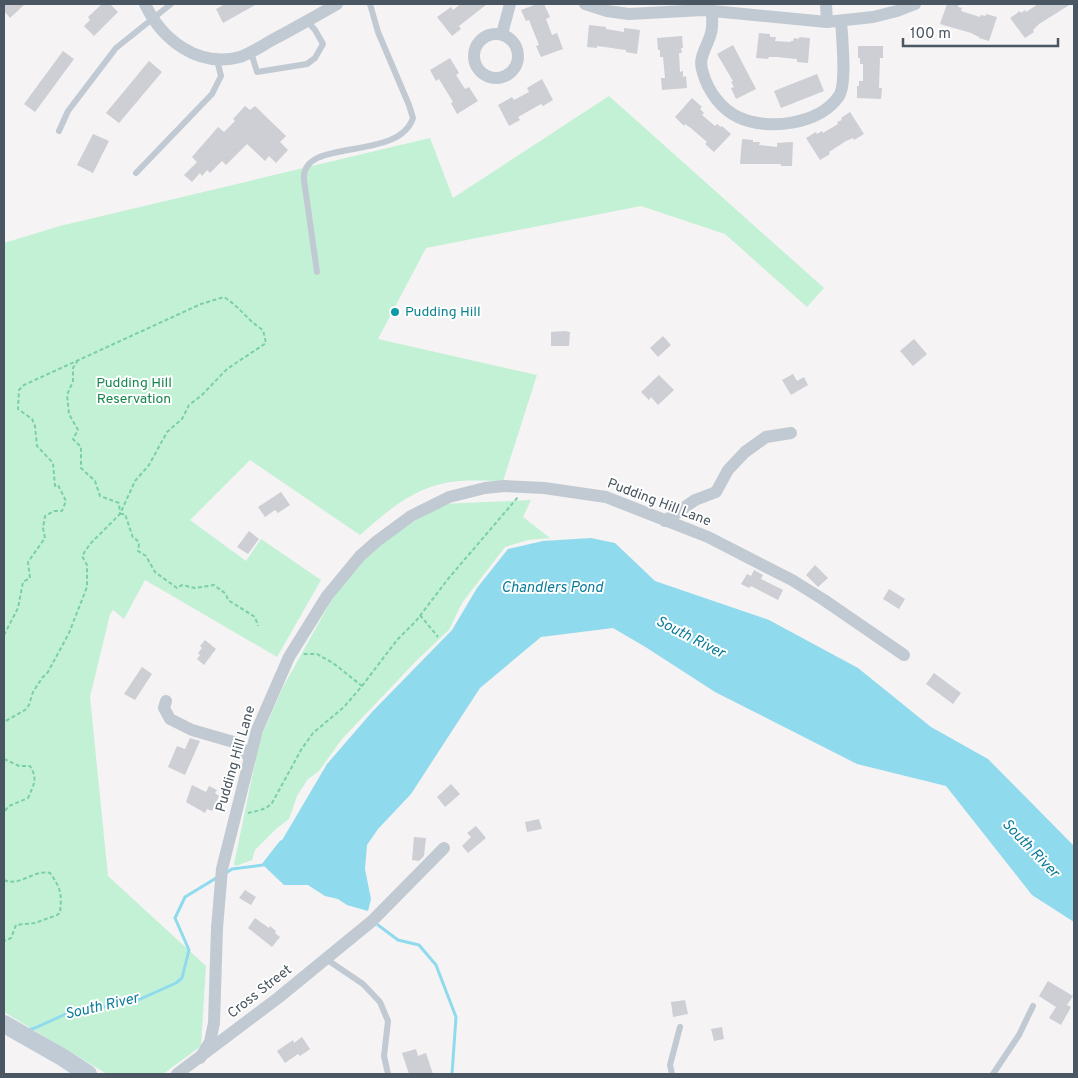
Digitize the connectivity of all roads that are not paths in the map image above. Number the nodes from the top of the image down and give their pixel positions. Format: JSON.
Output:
{"nodes":[{"id":1,"x":145,"y":4,"type":"edge"},
{"id":2,"x":172,"y":4,"type":"edge"},
{"id":3,"x":337,"y":4,"type":"edge"},
{"id":4,"x":370,"y":4,"type":"edge"},
{"id":5,"x":510,"y":4,"type":"edge"},
{"id":6,"x":585,"y":4,"type":"edge"},
{"id":7,"x":826,"y":4,"type":"edge"},
{"id":8,"x":914,"y":4,"type":"edge"},
{"id":9,"x":661,"y":8,"type":"edge"},
{"id":10,"x":712,"y":11,"type":"junction"},
{"id":11,"x":153,"y":19,"type":"junction"},
{"id":12,"x":307,"y":21,"type":"junction"},
{"id":13,"x":841,"y":21,"type":"junction"},
{"id":14,"x":826,"y":22,"type":"junction"},
{"id":15,"x":502,"y":34,"type":"dead end"},
{"id":16,"x":251,"y":52,"type":"junction"},
{"id":17,"x":217,"y":60,"type":"junction"},
{"id":18,"x":58,"y":131,"type":"dead end"},
{"id":19,"x":136,"y":173,"type":"dead end"},
{"id":20,"x":317,"y":272,"type":"dead end"},
{"id":21,"x":791,"y":432,"type":"dead end"},
{"id":22,"x":665,"y":521,"type":"junction"},
{"id":23,"x":904,"y":656,"type":"dead end"},
{"id":24,"x":166,"y":701,"type":"dead end"},
{"id":25,"x":257,"y":730,"type":"junction"},
{"id":26,"x":237,"y":743,"type":"junction"},
{"id":27,"x":250,"y":758,"type":"junction"},
{"id":28,"x":444,"y":848,"type":"dead end"},
{"id":29,"x":326,"y":958,"type":"junction"},
{"id":30,"x":1032,"y":1006,"type":"dead end"},
{"id":31,"x":4,"y":1024,"type":"edge"},
{"id":32,"x":680,"y":1027,"type":"dead end"},
{"id":33,"x":200,"y":1058,"type":"junction"},
{"id":34,"x":88,"y":1074,"type":"edge"},
{"id":35,"x":177,"y":1074,"type":"edge"},
{"id":36,"x":388,"y":1074,"type":"edge"},
{"id":37,"x":672,"y":1074,"type":"edge"},
{"id":38,"x":993,"y":1074,"type":"edge"}],
"edges":[{"from":1,"to":11,"type":"street"},
{"from":2,"to":11,"type":"lane"},
{"from":3,"to":12,"type":"street"},
{"from":4,"to":20,"type":"lane"},
{"from":5,"to":15,"type":"street"},
{"from":6,"to":9,"type":"street"},
{"from":7,"to":14,"type":"street"},
{"from":8,"to":13,"type":"street"},
{"from":9,"to":10,"type":"street"},
{"from":10,"to":13,"type":"street"},
{"from":10,"to":14,"type":"street"},
{"from":11,"to":17,"type":"street"},
{"from":11,"to":18,"type":"lane"},
{"from":12,"to":16,"type":"street"},
{"from":12,"to":16,"type":"lane"},
{"from":13,"to":14,"type":"street"},
{"from":16,"to":17,"type":"street"},
{"from":17,"to":19,"type":"lane"},
{"from":21,"to":22,"type":"street"},
{"from":22,"to":23,"type":"street","name":"Pudding Hill Lane"},
{"from":22,"to":25,"type":"street","name":"Pudding Hill Lane"},
{"from":24,"to":26,"type":"street"},
{"from":25,"to":26,"type":"street"},
{"from":25,"to":27,"type":"street","name":"Pudding Hill Lane"},
{"from":26,"to":27,"type":"street"},
{"from":27,"to":33,"type":"street","name":"Pudding Hill Lane"},
{"from":28,"to":29,"type":"street","name":"Cross Street"},
{"from":29,"to":33,"type":"street","name":"Cross Street"},
{"from":29,"to":36,"type":"lane"},
{"from":30,"to":38,"type":"lane"},
{"from":31,"to":34,"type":"main road"},
{"from":32,"to":37,"type":"lane"},
{"from":33,"to":35,"type":"street","name":"Cross Street"}]}
